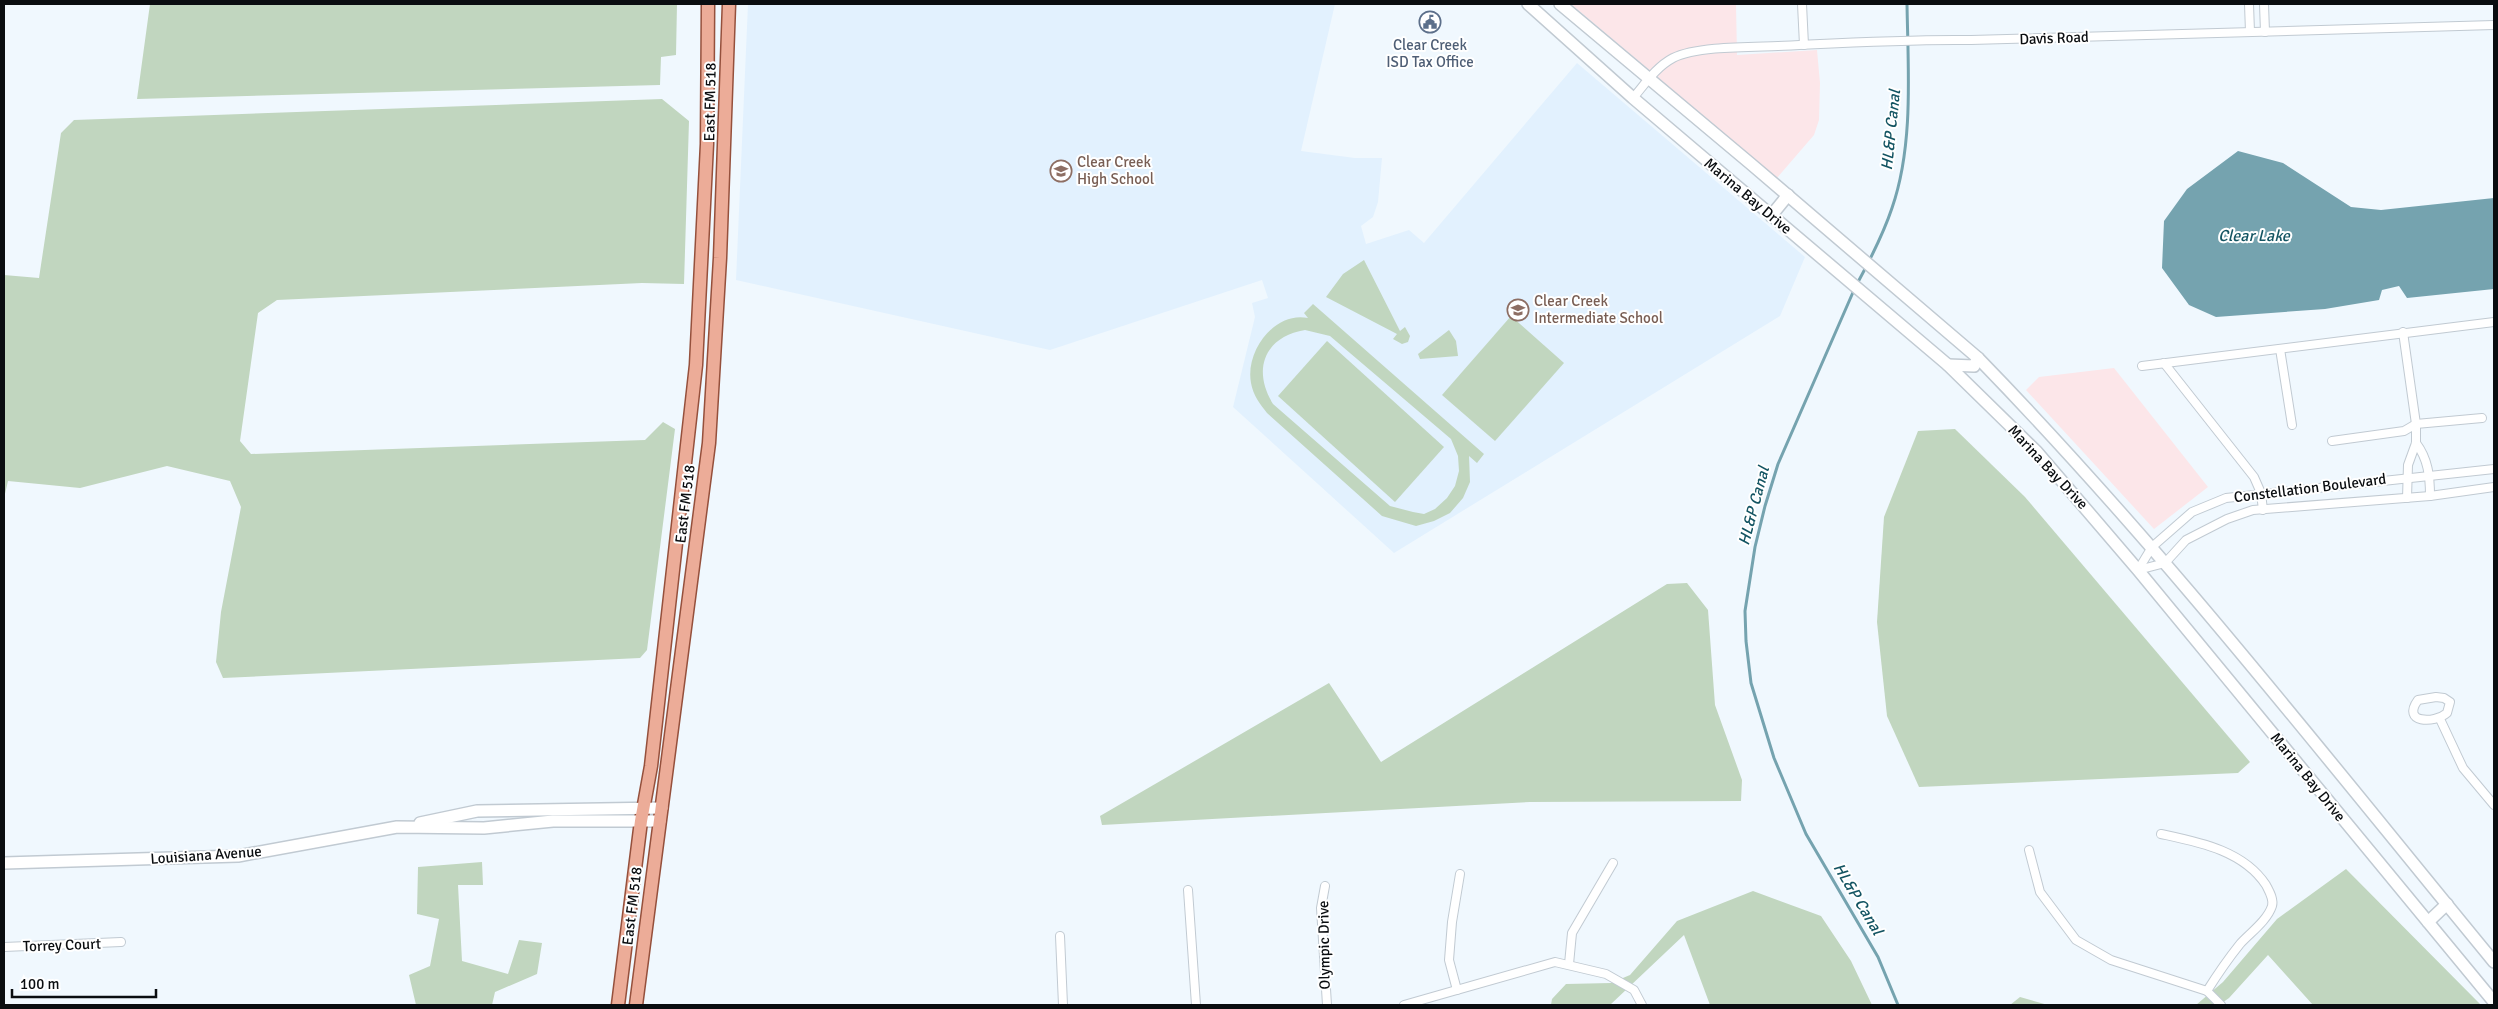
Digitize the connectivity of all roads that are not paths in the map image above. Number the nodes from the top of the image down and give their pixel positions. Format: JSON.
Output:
{"nodes":[{"id":1,"x":708,"y":4,"type":"edge"},
{"id":2,"x":729,"y":4,"type":"edge"},
{"id":3,"x":1528,"y":4,"type":"edge"},
{"id":4,"x":1560,"y":4,"type":"edge"},
{"id":5,"x":1802,"y":4,"type":"edge"},
{"id":6,"x":2249,"y":4,"type":"edge"},
{"id":7,"x":2264,"y":4,"type":"edge"},
{"id":8,"x":1574,"y":16,"type":"junction"},
{"id":9,"x":2494,"y":25,"type":"edge"},
{"id":10,"x":1561,"y":32,"type":"junction"},
{"id":11,"x":2250,"y":32,"type":"junction"},
{"id":12,"x":2265,"y":32,"type":"junction"},
{"id":13,"x":1804,"y":45,"type":"junction"},
{"id":14,"x":1648,"y":79,"type":"junction"},
{"id":15,"x":1633,"y":98,"type":"junction"},
{"id":16,"x":707,"y":144,"type":"junction"},
{"id":17,"x":726,"y":147,"type":"junction"},
{"id":18,"x":1788,"y":195,"type":"junction"},
{"id":19,"x":1771,"y":216,"type":"junction"},
{"id":20,"x":701,"y":256,"type":"junction"},
{"id":21,"x":720,"y":258,"type":"junction"},
{"id":22,"x":2494,"y":322,"type":"edge"},
{"id":23,"x":2403,"y":332,"type":"junction"},
{"id":24,"x":2280,"y":349,"type":"junction"},
{"id":25,"x":1978,"y":358,"type":"junction"},
{"id":26,"x":2164,"y":363,"type":"junction"},
{"id":27,"x":1948,"y":365,"type":"junction"},
{"id":28,"x":2142,"y":366,"type":"dead end"},
{"id":29,"x":2482,"y":418,"type":"dead end"},
{"id":30,"x":2416,"y":424,"type":"junction"},
{"id":31,"x":2292,"y":425,"type":"dead end"},
{"id":32,"x":688,"y":441,"type":"junction"},
{"id":33,"x":2332,"y":441,"type":"dead end"},
{"id":34,"x":709,"y":443,"type":"junction"},
{"id":35,"x":2416,"y":443,"type":"junction"},
{"id":36,"x":2494,"y":469,"type":"edge"},
{"id":37,"x":2430,"y":474,"type":"junction"},
{"id":38,"x":2408,"y":477,"type":"junction"},
{"id":39,"x":2494,"y":487,"type":"edge"},
{"id":40,"x":2261,"y":493,"type":"junction"},
{"id":41,"x":2430,"y":496,"type":"junction"},
{"id":42,"x":2407,"y":498,"type":"junction"},
{"id":43,"x":2263,"y":510,"type":"junction"},
{"id":44,"x":2152,"y":548,"type":"junction"},
{"id":45,"x":2165,"y":563,"type":"junction"},
{"id":46,"x":2138,"y":570,"type":"junction"},
{"id":47,"x":666,"y":620,"type":"junction"},
{"id":48,"x":686,"y":622,"type":"junction"},
{"id":49,"x":2440,"y":719,"type":"junction"},
{"id":50,"x":2494,"y":805,"type":"edge"},
{"id":51,"x":644,"y":808,"type":"junction"},
{"id":52,"x":662,"y":808,"type":"junction"},
{"id":53,"x":641,"y":821,"type":"junction"},
{"id":54,"x":660,"y":821,"type":"junction"},
{"id":55,"x":406,"y":827,"type":"junction"},
{"id":56,"x":2161,"y":834,"type":"dead end"},
{"id":57,"x":2029,"y":850,"type":"dead end"},
{"id":58,"x":4,"y":863,"type":"edge"},
{"id":59,"x":1613,"y":863,"type":"dead end"},
{"id":60,"x":1460,"y":874,"type":"dead end"},
{"id":61,"x":1325,"y":886,"type":"dead end"},
{"id":62,"x":1188,"y":890,"type":"dead end"},
{"id":63,"x":2446,"y":904,"type":"junction"},
{"id":64,"x":2428,"y":922,"type":"junction"},
{"id":65,"x":1060,"y":936,"type":"dead end"},
{"id":66,"x":121,"y":942,"type":"dead end"},
{"id":67,"x":4,"y":947,"type":"edge"},
{"id":68,"x":2494,"y":962,"type":"edge"},
{"id":69,"x":1569,"y":964,"type":"junction"},
{"id":70,"x":1457,"y":990,"type":"junction"},
{"id":71,"x":2207,"y":991,"type":"junction"},
{"id":72,"x":619,"y":1002,"type":"edge"},
{"id":73,"x":2494,"y":1002,"type":"edge"},
{"id":74,"x":636,"y":1003,"type":"edge"},
{"id":75,"x":1063,"y":1005,"type":"edge"},
{"id":76,"x":1196,"y":1005,"type":"edge"},
{"id":77,"x":1327,"y":1005,"type":"edge"},
{"id":78,"x":1404,"y":1005,"type":"edge"},
{"id":79,"x":1642,"y":1005,"type":"edge"},
{"id":80,"x":2221,"y":1005,"type":"edge"}],
"edges":[{"from":1,"to":16,"type":"main road","name":"East FM 518"},
{"from":2,"to":17,"type":"main road","name":"East FM 518"},
{"from":3,"to":10,"type":"main road","name":"Marina Bay Drive"},
{"from":4,"to":8,"type":"main road","name":"Marina Bay Drive"},
{"from":5,"to":13,"type":"street"},
{"from":6,"to":11,"type":"street"},
{"from":7,"to":12,"type":"street"},
{"from":8,"to":10,"type":"main road"},
{"from":8,"to":14,"type":"main road","name":"Marina Bay Drive"},
{"from":9,"to":12,"type":"street","name":"Davis Road"},
{"from":10,"to":15,"type":"main road","name":"Marina Bay Drive"},
{"from":11,"to":12,"type":"street","name":"Davis Road"},
{"from":11,"to":13,"type":"street","name":"Davis Road"},
{"from":13,"to":14,"type":"street","name":"Davis Road"},
{"from":14,"to":15,"type":"street","name":"Davis Road"},
{"from":14,"to":18,"type":"main road","name":"Marina Bay Drive"},
{"from":15,"to":19,"type":"main road","name":"Marina Bay Drive"},
{"from":16,"to":17,"type":"main road"},
{"from":16,"to":20,"type":"main road","name":"East FM 518"},
{"from":17,"to":21,"type":"main road","name":"East FM 518"},
{"from":18,"to":19,"type":"main road"},
{"from":18,"to":25,"type":"main road","name":"Marina Bay Drive"},
{"from":19,"to":27,"type":"main road","name":"Marina Bay Drive"},
{"from":20,"to":21,"type":"main road"},
{"from":20,"to":32,"type":"main road","name":"East FM 518"},
{"from":21,"to":34,"type":"main road","name":"East FM 518"},
{"from":22,"to":23,"type":"street"},
{"from":23,"to":24,"type":"street"},
{"from":23,"to":30,"type":"street"},
{"from":24,"to":26,"type":"street"},
{"from":24,"to":31,"type":"street"},
{"from":25,"to":27,"type":"main road"},
{"from":25,"to":44,"type":"main road","name":"Marina Bay Drive"},
{"from":26,"to":28,"type":"street"},
{"from":26,"to":40,"type":"street"},
{"from":27,"to":46,"type":"main road","name":"Marina Bay Drive"},
{"from":29,"to":30,"type":"street"},
{"from":30,"to":33,"type":"street"},
{"from":30,"to":35,"type":"street"},
{"from":32,"to":34,"type":"main road"},
{"from":32,"to":47,"type":"main road","name":"East FM 518"},
{"from":34,"to":48,"type":"main road","name":"East FM 518"},
{"from":35,"to":37,"type":"street"},
{"from":35,"to":38,"type":"street"},
{"from":36,"to":37,"type":"street","name":"Constellation Boulevard"},
{"from":37,"to":38,"type":"street","name":"Constellation Boulevard"},
{"from":37,"to":41,"type":"street"},
{"from":38,"to":40,"type":"street","name":"Constellation Boulevard"},
{"from":38,"to":42,"type":"street"},
{"from":39,"to":41,"type":"street","name":"Constellation Boulevard"},
{"from":40,"to":43,"type":"street"},
{"from":40,"to":44,"type":"street","name":"Constellation Boulevard"},
{"from":41,"to":42,"type":"street","name":"Constellation Boulevard"},
{"from":42,"to":43,"type":"street","name":"Constellation Boulevard"},
{"from":43,"to":45,"type":"street","name":"Constellation Boulevard"},
{"from":44,"to":45,"type":"main road","name":"Marina Bay Drive"},
{"from":44,"to":46,"type":"street","name":"Constellation Boulevard"},
{"from":45,"to":46,"type":"street"},
{"from":45,"to":63,"type":"main road","name":"Marina Bay Drive"},
{"from":46,"to":64,"type":"main road","name":"Marina Bay Drive"},
{"from":47,"to":48,"type":"main road"},
{"from":47,"to":51,"type":"main road","name":"East FM 518"},
{"from":48,"to":52,"type":"main road","name":"East FM 518"},
{"from":49,"to":49,"type":"street"},
{"from":49,"to":50,"type":"street"},
{"from":51,"to":52,"type":"main road","name":"Louisiana Avenue"},
{"from":51,"to":53,"type":"main road","name":"East FM 518"},
{"from":51,"to":55,"type":"main road","name":"Louisiana Avenue"},
{"from":52,"to":54,"type":"main road","name":"East FM 518"},
{"from":53,"to":54,"type":"main road","name":"Louisiana Avenue"},
{"from":53,"to":55,"type":"main road","name":"Louisiana Avenue"},
{"from":53,"to":72,"type":"main road","name":"East FM 518"},
{"from":54,"to":74,"type":"main road","name":"East FM 518"},
{"from":55,"to":58,"type":"main road","name":"Louisiana Avenue"},
{"from":56,"to":71,"type":"street"},
{"from":57,"to":71,"type":"street"},
{"from":59,"to":69,"type":"street"},
{"from":60,"to":70,"type":"street"},
{"from":61,"to":77,"type":"street","name":"Olympic Drive"},
{"from":62,"to":76,"type":"street"},
{"from":63,"to":64,"type":"main road"},
{"from":63,"to":68,"type":"main road","name":"Marina Bay Drive"},
{"from":64,"to":73,"type":"main road","name":"Marina Bay Drive"},
{"from":65,"to":75,"type":"street"},
{"from":66,"to":67,"type":"street","name":"Torrey Court"},
{"from":69,"to":70,"type":"street"},
{"from":69,"to":79,"type":"street"},
{"from":70,"to":78,"type":"street"},
{"from":71,"to":80,"type":"street"},
{"from":72,"to":74,"type":"main road"}]}
